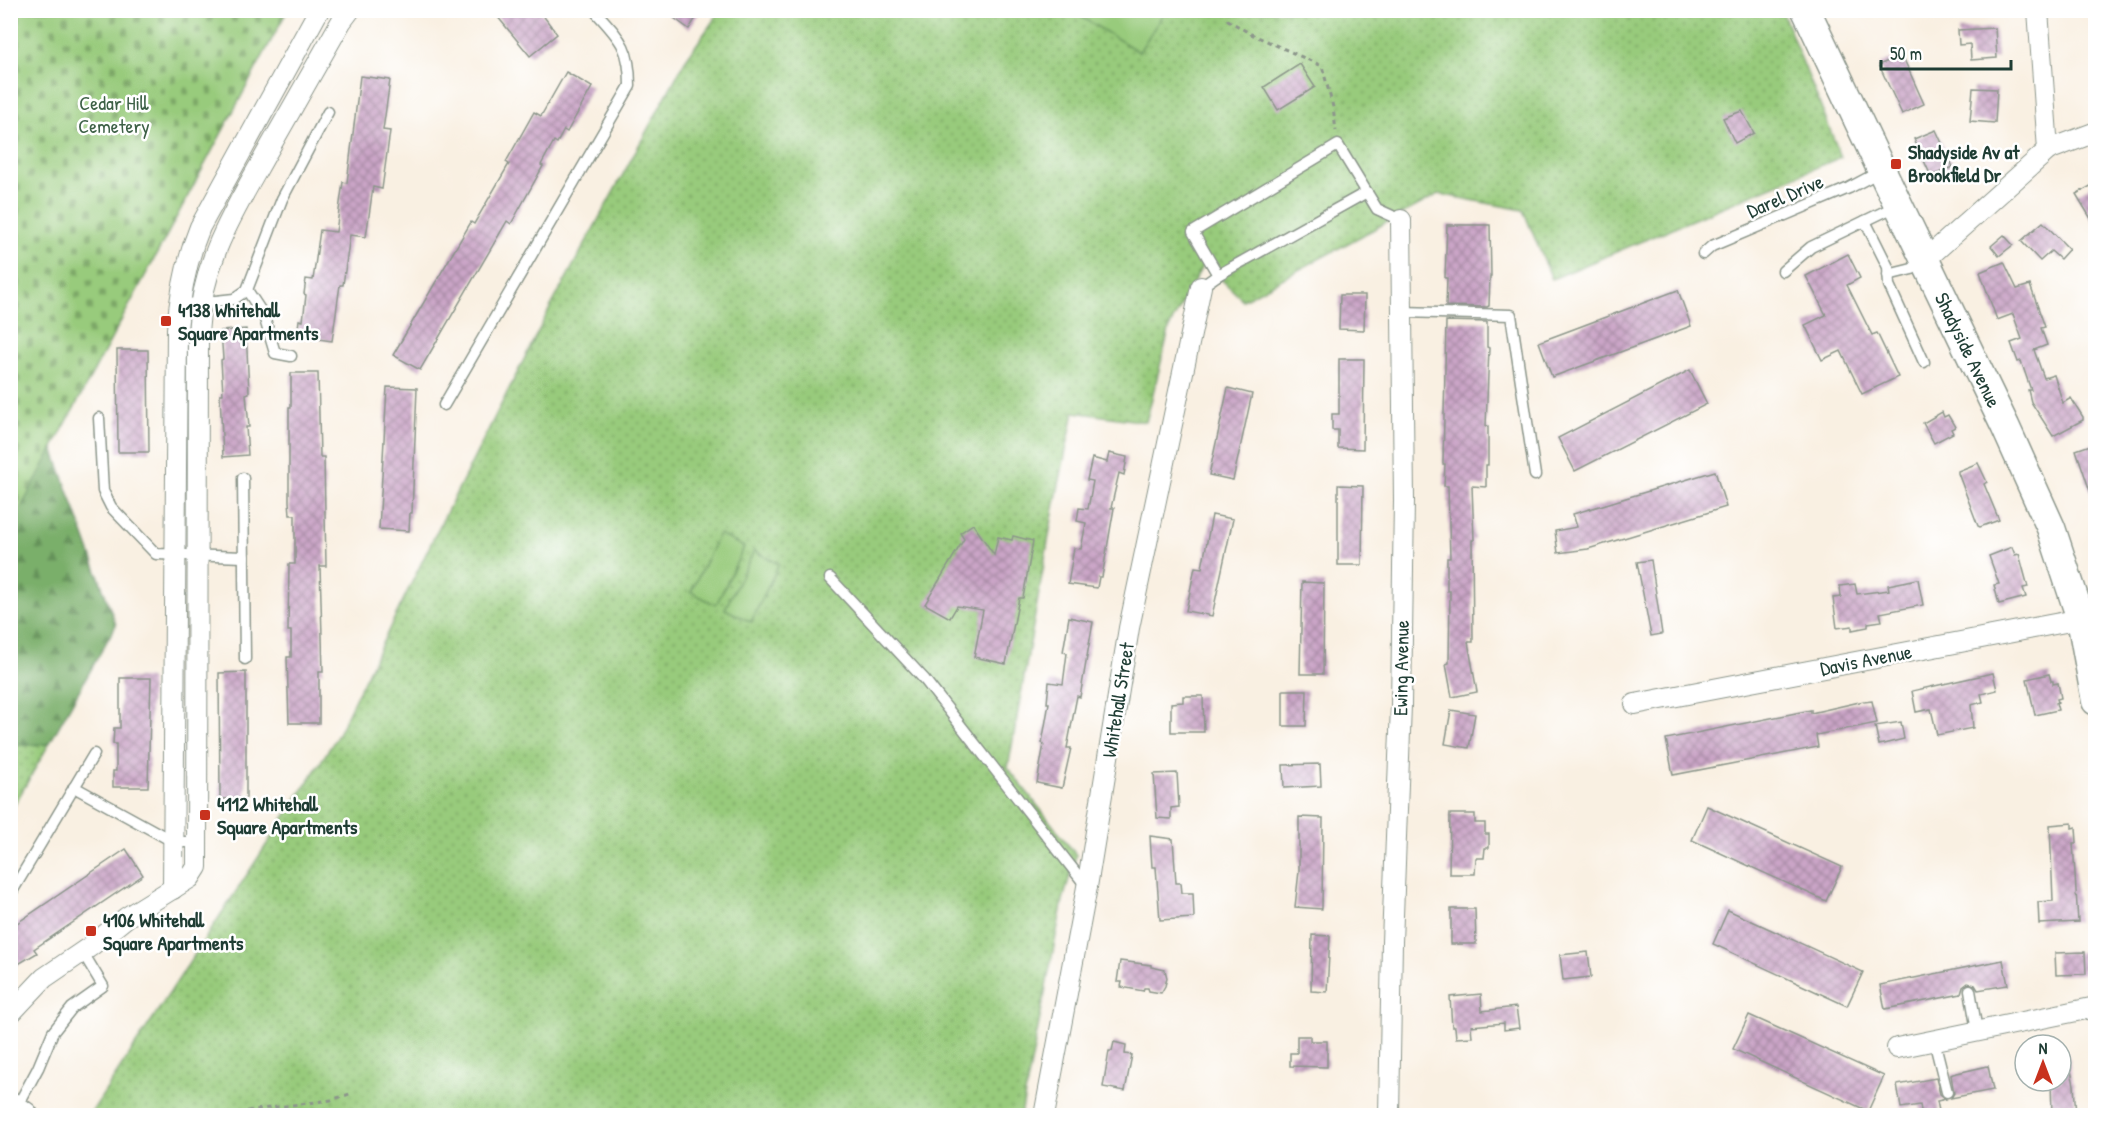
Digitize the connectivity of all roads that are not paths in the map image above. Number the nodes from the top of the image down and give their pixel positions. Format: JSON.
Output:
{"nodes":[{"id":1,"x":319,"y":10,"type":"edge"},
{"id":2,"x":350,"y":10,"type":"edge"},
{"id":3,"x":594,"y":10,"type":"edge"},
{"id":4,"x":1806,"y":10,"type":"edge"},
{"id":5,"x":2038,"y":10,"type":"edge"},
{"id":6,"x":328,"y":112,"type":"dead end"},
{"id":7,"x":2096,"y":132,"type":"edge"},
{"id":8,"x":2048,"y":150,"type":"junction"},
{"id":9,"x":1882,"y":171,"type":"junction"},
{"id":10,"x":1367,"y":192,"type":"junction"},
{"id":11,"x":1898,"y":205,"type":"junction"},
{"id":12,"x":1401,"y":220,"type":"joint"},
{"id":13,"x":1864,"y":221,"type":"junction"},
{"id":14,"x":1703,"y":254,"type":"dead end"},
{"id":15,"x":1925,"y":260,"type":"junction"},
{"id":16,"x":1783,"y":271,"type":"dead end"},
{"id":17,"x":1218,"y":275,"type":"junction"},
{"id":18,"x":1888,"y":275,"type":"junction"},
{"id":19,"x":1201,"y":287,"type":"joint"},
{"id":20,"x":247,"y":290,"type":"junction"},
{"id":21,"x":200,"y":304,"type":"junction"},
{"id":22,"x":179,"y":305,"type":"junction"},
{"id":23,"x":1402,"y":312,"type":"junction"},
{"id":24,"x":291,"y":356,"type":"dead end"},
{"id":25,"x":1924,"y":362,"type":"dead end"},
{"id":26,"x":444,"y":405,"type":"dead end"},
{"id":27,"x":99,"y":418,"type":"dead end"},
{"id":28,"x":1534,"y":475,"type":"dead end"},
{"id":29,"x":243,"y":477,"type":"dead end"},
{"id":30,"x":176,"y":555,"type":"junction"},
{"id":31,"x":198,"y":557,"type":"junction"},
{"id":32,"x":244,"y":557,"type":"junction"},
{"id":33,"x":830,"y":578,"type":"dead end"},
{"id":34,"x":2088,"y":616,"type":"edge"},
{"id":35,"x":245,"y":659,"type":"dead end"},
{"id":36,"x":2096,"y":701,"type":"edge"},
{"id":37,"x":1635,"y":704,"type":"dead end"},
{"id":38,"x":94,"y":754,"type":"dead end"},
{"id":39,"x":74,"y":787,"type":"junction"},
{"id":40,"x":174,"y":842,"type":"junction"},
{"id":41,"x":197,"y":842,"type":"junction"},
{"id":42,"x":1087,"y":887,"type":"junction"},
{"id":43,"x":173,"y":889,"type":"junction"},
{"id":44,"x":10,"y":895,"type":"edge"},
{"id":45,"x":82,"y":951,"type":"junction"},
{"id":46,"x":1970,"y":990,"type":"dead end"},
{"id":47,"x":2096,"y":1007,"type":"edge"},
{"id":48,"x":10,"y":1014,"type":"edge"},
{"id":49,"x":1977,"y":1031,"type":"junction"},
{"id":50,"x":1934,"y":1040,"type":"junction"},
{"id":51,"x":1897,"y":1048,"type":"dead end"},
{"id":52,"x":1947,"y":1092,"type":"dead end"},
{"id":53,"x":17,"y":1110,"type":"edge"},
{"id":54,"x":1044,"y":1116,"type":"edge"},
{"id":55,"x":1389,"y":1116,"type":"edge"}],
"edges":[{"from":1,"to":22,"type":"street"},
{"from":2,"to":21,"type":"street"},
{"from":3,"to":26,"type":"lane"},
{"from":4,"to":9,"type":"street","name":"Shadyside Avenue"},
{"from":5,"to":8,"type":"street"},
{"from":6,"to":20,"type":"lane"},
{"from":7,"to":8,"type":"street"},
{"from":8,"to":15,"type":"street"},
{"from":9,"to":11,"type":"street","name":"Shadyside Avenue"},
{"from":9,"to":14,"type":"lane","name":"Darel Drive"},
{"from":10,"to":12,"type":"lane"},
{"from":10,"to":17,"type":"lane"},
{"from":10,"to":17,"type":"lane"},
{"from":11,"to":13,"type":"lane"},
{"from":11,"to":15,"type":"street","name":"Shadyside Avenue"},
{"from":12,"to":23,"type":"street","name":"Ewing Avenue"},
{"from":13,"to":16,"type":"lane"},
{"from":13,"to":18,"type":"lane"},
{"from":15,"to":18,"type":"lane"},
{"from":15,"to":34,"type":"street","name":"Shadyside Avenue"},
{"from":17,"to":19,"type":"lane"},
{"from":18,"to":25,"type":"lane"},
{"from":19,"to":42,"type":"street","name":"Whitehall Street"},
{"from":20,"to":21,"type":"lane"},
{"from":20,"to":24,"type":"lane"},
{"from":21,"to":22,"type":"lane"},
{"from":21,"to":31,"type":"street"},
{"from":22,"to":30,"type":"street"},
{"from":23,"to":28,"type":"lane"},
{"from":23,"to":55,"type":"street","name":"Ewing Avenue"},
{"from":27,"to":30,"type":"lane"},
{"from":29,"to":32,"type":"lane"},
{"from":30,"to":31,"type":"lane"},
{"from":30,"to":40,"type":"street"},
{"from":31,"to":32,"type":"lane"},
{"from":31,"to":41,"type":"street"},
{"from":32,"to":35,"type":"lane"},
{"from":33,"to":42,"type":"lane"},
{"from":34,"to":36,"type":"street","name":"Shadyside Avenue"},
{"from":34,"to":37,"type":"street","name":"Davis Avenue"},
{"from":38,"to":39,"type":"lane"},
{"from":39,"to":40,"type":"lane"},
{"from":39,"to":44,"type":"lane"},
{"from":40,"to":41,"type":"lane"},
{"from":40,"to":43,"type":"street"},
{"from":41,"to":43,"type":"street"},
{"from":42,"to":54,"type":"street","name":"Whitehall Street"},
{"from":43,"to":45,"type":"street"},
{"from":45,"to":48,"type":"street"},
{"from":45,"to":53,"type":"lane"},
{"from":46,"to":49,"type":"lane"},
{"from":47,"to":49,"type":"street"},
{"from":49,"to":50,"type":"street"},
{"from":50,"to":51,"type":"street"},
{"from":50,"to":52,"type":"lane"}]}
